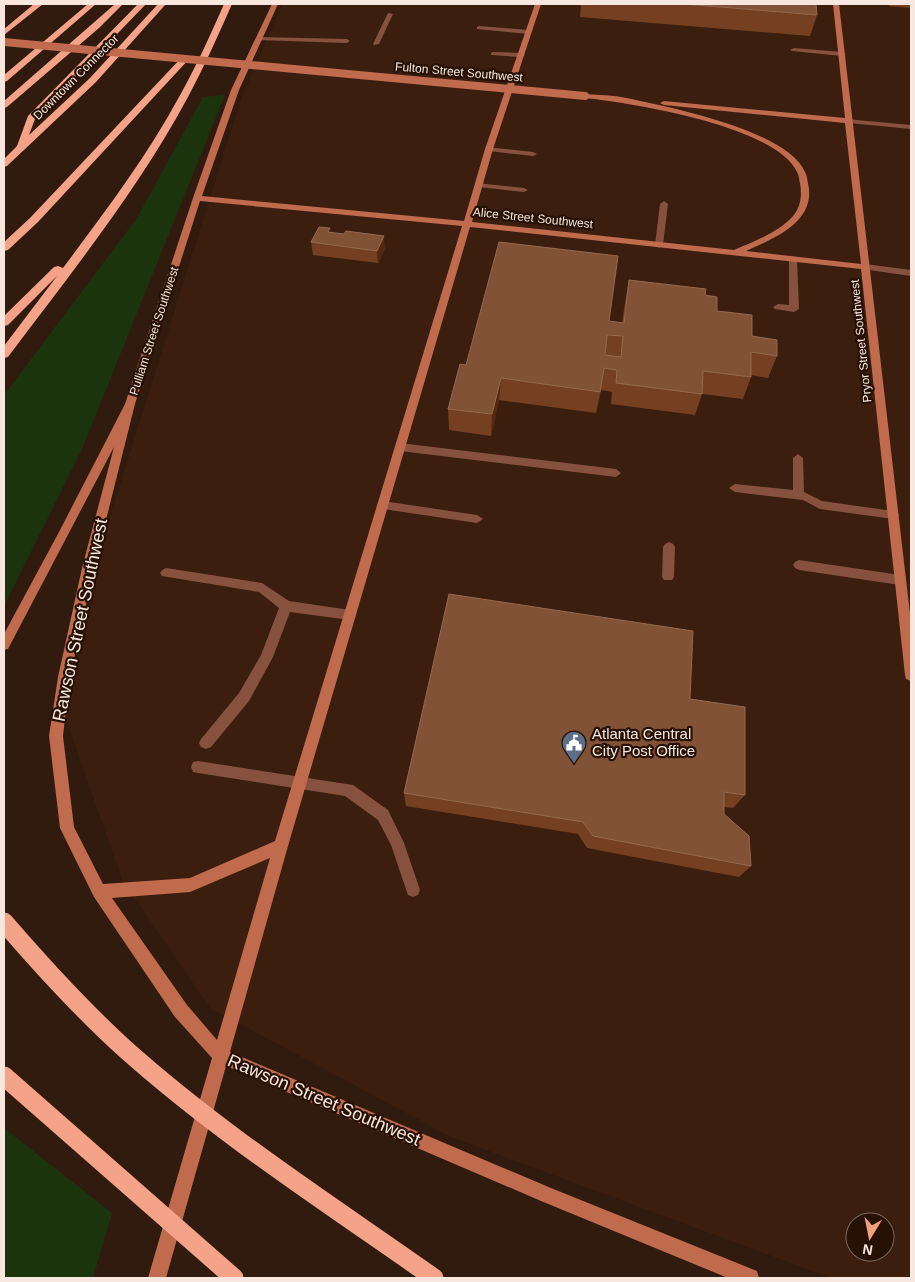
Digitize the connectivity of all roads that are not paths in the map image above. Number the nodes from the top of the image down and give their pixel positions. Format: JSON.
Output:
{"nodes":[{"id":1,"x":39,"y":4,"type":"edge"},
{"id":2,"x":92,"y":4,"type":"edge"},
{"id":3,"x":120,"y":4,"type":"edge"},
{"id":4,"x":142,"y":4,"type":"edge"},
{"id":5,"x":162,"y":4,"type":"edge"},
{"id":6,"x":228,"y":4,"type":"edge"},
{"id":7,"x":275,"y":4,"type":"edge"},
{"id":8,"x":538,"y":4,"type":"edge"},
{"id":9,"x":836,"y":4,"type":"edge"},
{"id":10,"x":390,"y":14,"type":"dead end"},
{"id":11,"x":479,"y":28,"type":"dead end"},
{"id":12,"x":528,"y":32,"type":"junction"},
{"id":13,"x":4,"y":33,"type":"edge"},
{"id":14,"x":259,"y":39,"type":"junction"},
{"id":15,"x":347,"y":41,"type":"dead end"},
{"id":16,"x":4,"y":42,"type":"edge"},
{"id":17,"x":376,"y":44,"type":"dead end"},
{"id":18,"x":794,"y":50,"type":"dead end"},
{"id":19,"x":493,"y":54,"type":"dead end"},
{"id":20,"x":842,"y":54,"type":"junction"},
{"id":21,"x":521,"y":55,"type":"junction"},
{"id":22,"x":186,"y":58,"type":"junction"},
{"id":23,"x":4,"y":79,"type":"edge"},
{"id":24,"x":618,"y":99,"type":"junction"},
{"id":25,"x":4,"y":105,"type":"edge"},
{"id":26,"x":848,"y":121,"type":"junction"},
{"id":27,"x":911,"y":127,"type":"edge"},
{"id":28,"x":20,"y":149,"type":"junction"},
{"id":29,"x":489,"y":149,"type":"junction"},
{"id":30,"x":533,"y":154,"type":"dead end"},
{"id":31,"x":4,"y":164,"type":"edge"},
{"id":32,"x":479,"y":185,"type":"junction"},
{"id":33,"x":524,"y":190,"type":"dead end"},
{"id":34,"x":197,"y":198,"type":"junction"},
{"id":35,"x":664,"y":204,"type":"dead end"},
{"id":36,"x":108,"y":215,"type":"junction"},
{"id":37,"x":466,"y":224,"type":"junction"},
{"id":38,"x":659,"y":244,"type":"junction"},
{"id":39,"x":4,"y":248,"type":"edge"},
{"id":40,"x":735,"y":253,"type":"junction"},
{"id":41,"x":793,"y":259,"type":"junction"},
{"id":42,"x":866,"y":267,"type":"junction"},
{"id":43,"x":911,"y":273,"type":"edge"},
{"id":44,"x":778,"y":307,"type":"dead end"},
{"id":45,"x":4,"y":322,"type":"edge"},
{"id":46,"x":4,"y":354,"type":"edge"},
{"id":47,"x":130,"y":404,"type":"junction"},
{"id":48,"x":400,"y":447,"type":"junction"},
{"id":49,"x":798,"y":458,"type":"dead end"},
{"id":50,"x":616,"y":473,"type":"dead end"},
{"id":51,"x":734,"y":488,"type":"dead end"},
{"id":52,"x":799,"y":496,"type":"junction"},
{"id":53,"x":383,"y":505,"type":"junction"},
{"id":54,"x":893,"y":514,"type":"junction"},
{"id":55,"x":477,"y":519,"type":"dead end"},
{"id":56,"x":669,"y":547,"type":"dead end"},
{"id":57,"x":800,"y":566,"type":"dead end"},
{"id":58,"x":166,"y":573,"type":"dead end"},
{"id":59,"x":668,"y":576,"type":"dead end"},
{"id":60,"x":900,"y":580,"type":"junction"},
{"id":61,"x":286,"y":606,"type":"junction"},
{"id":62,"x":350,"y":615,"type":"junction"},
{"id":63,"x":4,"y":645,"type":"edge"},
{"id":64,"x":911,"y":674,"type":"edge"},
{"id":65,"x":206,"y":744,"type":"dead end"},
{"id":66,"x":198,"y":767,"type":"dead end"},
{"id":67,"x":300,"y":782,"type":"junction"},
{"id":68,"x":281,"y":846,"type":"junction"},
{"id":69,"x":413,"y":890,"type":"dead end"},
{"id":70,"x":99,"y":892,"type":"junction"},
{"id":71,"x":4,"y":922,"type":"edge"},
{"id":72,"x":221,"y":1056,"type":"junction"},
{"id":73,"x":4,"y":1076,"type":"edge"},
{"id":74,"x":157,"y":1278,"type":"edge"},
{"id":75,"x":234,"y":1278,"type":"edge"},
{"id":76,"x":434,"y":1278,"type":"edge"},
{"id":77,"x":750,"y":1278,"type":"edge"}],
"edges":[{"from":1,"to":13,"type":"highway"},
{"from":2,"to":23,"type":"highway"},
{"from":3,"to":25,"type":"highway"},
{"from":4,"to":28,"type":"highway"},
{"from":5,"to":28,"type":"highway","name":"Downtown Connector"},
{"from":6,"to":36,"type":"highway"},
{"from":7,"to":14,"type":"main road","name":"Pulliam Street Southwest"},
{"from":8,"to":12,"type":"main road"},
{"from":9,"to":20,"type":"main road","name":"Pryor Street Southwest"},
{"from":10,"to":17,"type":"street"},
{"from":11,"to":12,"type":"street"},
{"from":12,"to":21,"type":"main road"},
{"from":14,"to":15,"type":"street"},
{"from":14,"to":34,"type":"main road","name":"Pulliam Street Southwest"},
{"from":16,"to":22,"type":"main road","name":"Fulton Street Southwest","bridge":true},
{"from":18,"to":20,"type":"street"},
{"from":19,"to":21,"type":"street"},
{"from":20,"to":26,"type":"main road","name":"Pryor Street Southwest"},
{"from":21,"to":29,"type":"main road"},
{"from":22,"to":24,"type":"main road","name":"Fulton Street Southwest","bridge":true},
{"from":22,"to":39,"type":"highway"},
{"from":24,"to":26,"type":"main road","name":"Fulton Street Southwest"},
{"from":24,"to":40,"type":"main road"},
{"from":26,"to":27,"type":"street","name":"Fulton Street Southwest"},
{"from":26,"to":42,"type":"main road","name":"Pryor Street Southwest"},
{"from":28,"to":31,"type":"highway","name":"Downtown Connector"},
{"from":29,"to":30,"type":"street"},
{"from":29,"to":32,"type":"main road"},
{"from":32,"to":33,"type":"street"},
{"from":32,"to":37,"type":"main road"},
{"from":34,"to":37,"type":"main road","name":"Alice Street Southwest"},
{"from":34,"to":47,"type":"main road","name":"Pulliam Street Southwest"},
{"from":35,"to":38,"type":"street"},
{"from":36,"to":45,"type":"highway"},
{"from":36,"to":46,"type":"highway"},
{"from":37,"to":38,"type":"main road","name":"Alice Street Southwest"},
{"from":37,"to":48,"type":"main road"},
{"from":38,"to":40,"type":"main road","name":"Alice Street Southwest"},
{"from":40,"to":41,"type":"main road","name":"Alice Street Southwest"},
{"from":41,"to":42,"type":"main road","name":"Alice Street Southwest"},
{"from":41,"to":44,"type":"street"},
{"from":42,"to":43,"type":"street"},
{"from":42,"to":54,"type":"main road","name":"Pryor Street Southwest"},
{"from":47,"to":63,"type":"main road","name":"Pulliam Street Southwest"},
{"from":47,"to":70,"type":"main road","name":"Rawson Street Southwest"},
{"from":48,"to":50,"type":"street"},
{"from":48,"to":53,"type":"main road"},
{"from":49,"to":52,"type":"street"},
{"from":51,"to":52,"type":"street"},
{"from":52,"to":54,"type":"street"},
{"from":53,"to":55,"type":"street"},
{"from":53,"to":62,"type":"main road"},
{"from":54,"to":60,"type":"main road","name":"Pryor Street Southwest"},
{"from":56,"to":59,"type":"street"},
{"from":57,"to":60,"type":"street"},
{"from":58,"to":61,"type":"street"},
{"from":60,"to":64,"type":"main road","name":"Pryor Street Southwest"},
{"from":61,"to":62,"type":"street"},
{"from":61,"to":65,"type":"street"},
{"from":62,"to":67,"type":"main road"},
{"from":66,"to":67,"type":"street"},
{"from":67,"to":68,"type":"main road"},
{"from":67,"to":69,"type":"street"},
{"from":68,"to":70,"type":"main road"},
{"from":68,"to":72,"type":"main road"},
{"from":70,"to":72,"type":"main road","name":"Rawson Street Southwest"},
{"from":71,"to":76,"type":"highway","bridge":true},
{"from":72,"to":74,"type":"main road"},
{"from":72,"to":77,"type":"main road","name":"Rawson Street Southwest"},
{"from":73,"to":75,"type":"highway","bridge":true}]}
